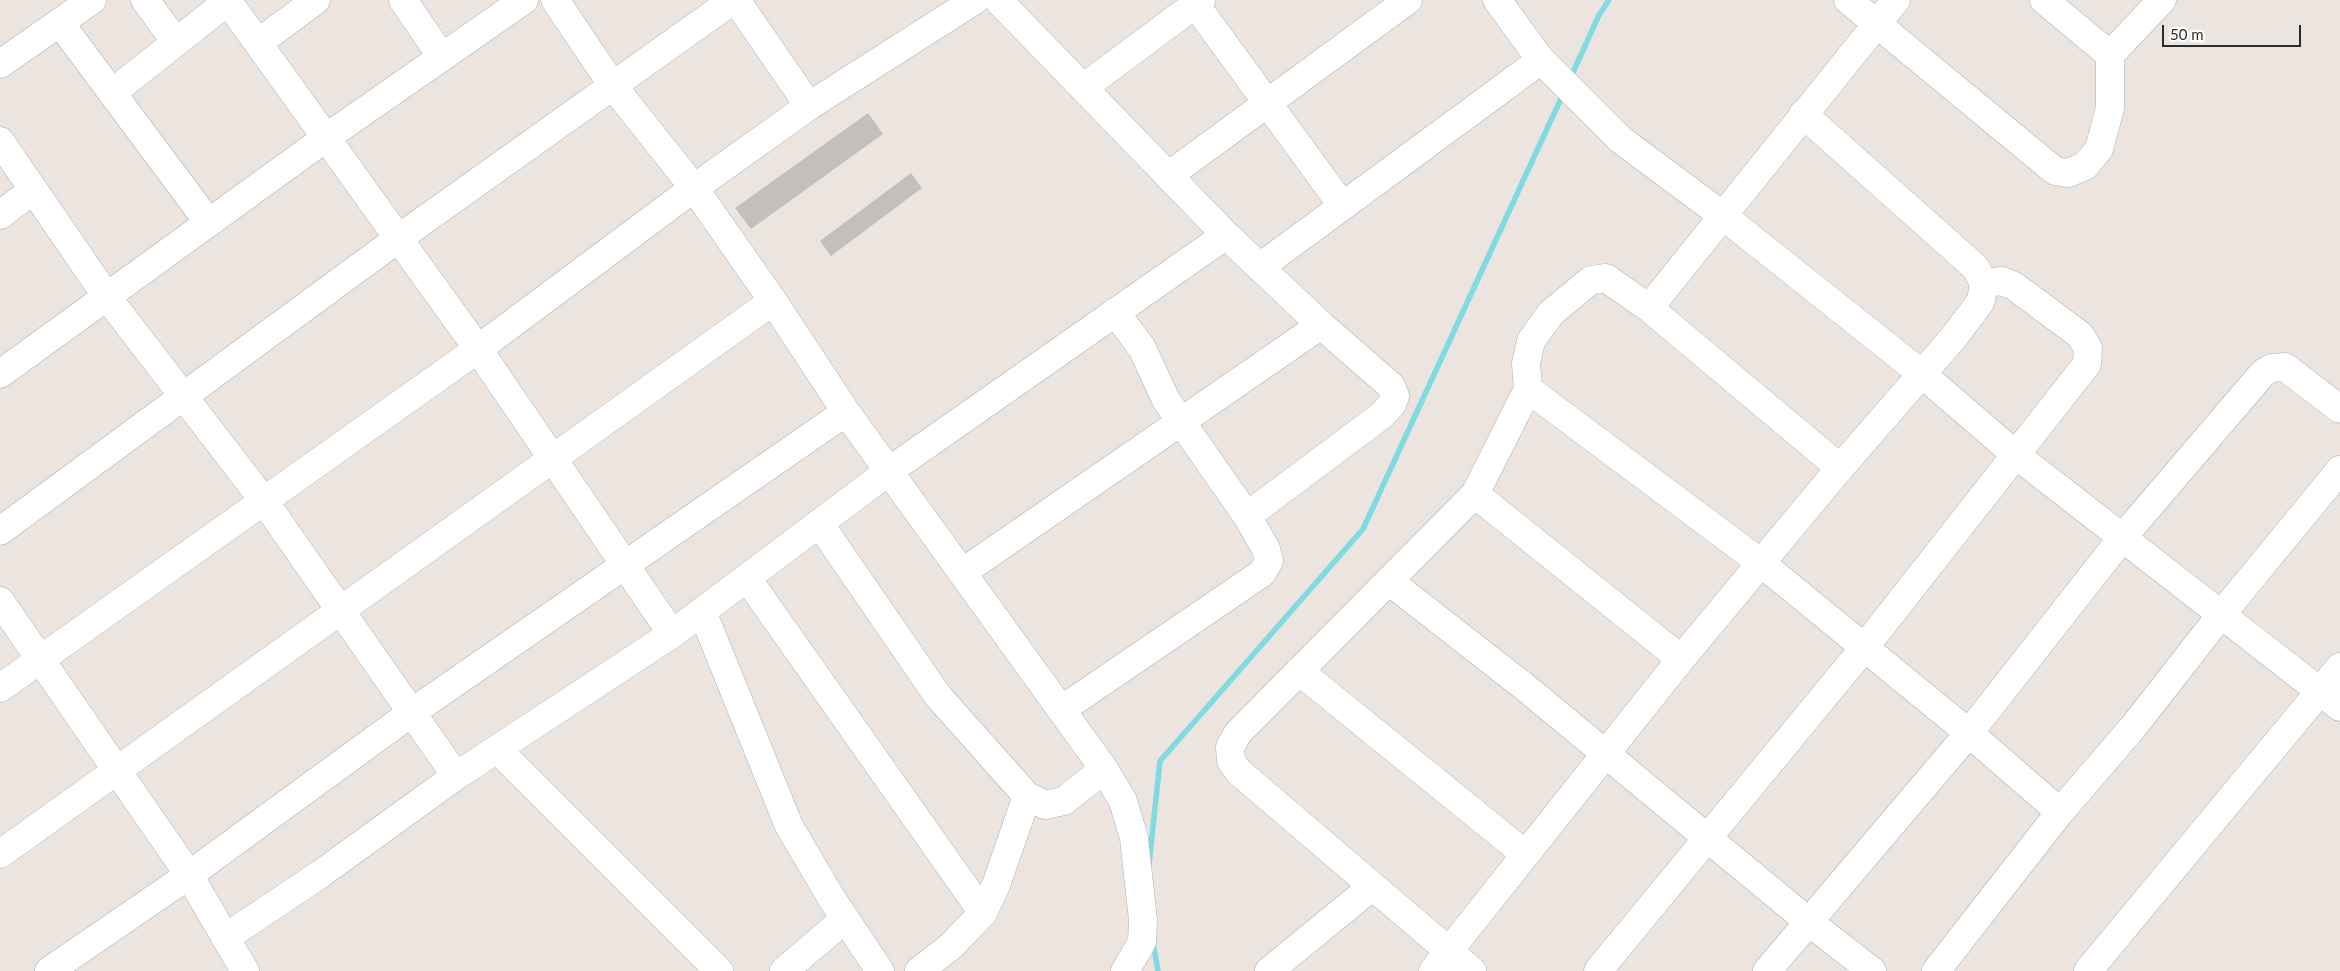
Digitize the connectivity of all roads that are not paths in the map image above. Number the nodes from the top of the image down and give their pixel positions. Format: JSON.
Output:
{"nodes":[{"id":1,"x":92,"y":0,"type":"edge"},
{"id":2,"x":145,"y":0,"type":"edge"},
{"id":3,"x":228,"y":0,"type":"edge"},
{"id":4,"x":316,"y":0,"type":"edge"},
{"id":5,"x":403,"y":0,"type":"edge"},
{"id":6,"x":524,"y":0,"type":"edge"},
{"id":7,"x":555,"y":0,"type":"edge"},
{"id":8,"x":734,"y":0,"type":"edge"},
{"id":9,"x":975,"y":0,"type":"edge"},
{"id":10,"x":998,"y":0,"type":"edge"},
{"id":11,"x":1408,"y":0,"type":"edge"},
{"id":12,"x":1497,"y":0,"type":"edge"},
{"id":13,"x":1848,"y":0,"type":"edge"},
{"id":14,"x":1896,"y":0,"type":"edge"},
{"id":15,"x":2044,"y":0,"type":"edge"},
{"id":16,"x":2162,"y":0,"type":"edge"},
{"id":17,"x":1196,"y":2,"type":"edge"},
{"id":18,"x":60,"y":23,"type":"junction"},
{"id":19,"x":1876,"y":23,"type":"junction"},
{"id":20,"x":176,"y":42,"type":"junction"},
{"id":21,"x":258,"y":43,"type":"junction"},
{"id":22,"x":2110,"y":54,"type":"junction"},
{"id":23,"x":442,"y":57,"type":"junction"},
{"id":24,"x":1541,"y":60,"type":"junction"},
{"id":25,"x":0,"y":64,"type":"edge"},
{"id":26,"x":613,"y":86,"type":"junction"},
{"id":27,"x":1082,"y":88,"type":"junction"},
{"id":28,"x":112,"y":93,"type":"junction"},
{"id":29,"x":1268,"y":103,"type":"junction"},
{"id":30,"x":809,"y":106,"type":"junction"},
{"id":31,"x":1802,"y":114,"type":"junction"},
{"id":32,"x":327,"y":137,"type":"junction"},
{"id":33,"x":0,"y":141,"type":"edge"},
{"id":34,"x":1168,"y":176,"type":"junction"},
{"id":35,"x":694,"y":188,"type":"junction"},
{"id":36,"x":33,"y":190,"type":"junction"},
{"id":37,"x":1342,"y":206,"type":"junction"},
{"id":38,"x":0,"y":215,"type":"edge"},
{"id":39,"x":1722,"y":215,"type":"junction"},
{"id":40,"x":209,"y":223,"type":"junction"},
{"id":41,"x":1226,"y":235,"type":"junction"},
{"id":42,"x":399,"y":238,"type":"junction"},
{"id":43,"x":1260,"y":266,"type":"junction"},
{"id":44,"x":1984,"y":283,"type":"junction"},
{"id":45,"x":107,"y":297,"type":"junction"},
{"id":46,"x":773,"y":301,"type":"junction"},
{"id":47,"x":1649,"y":308,"type":"junction"},
{"id":48,"x":1115,"y":312,"type":"junction"},
{"id":49,"x":1321,"y":325,"type":"junction"},
{"id":50,"x":478,"y":349,"type":"junction"},
{"id":51,"x":0,"y":374,"type":"edge"},
{"id":52,"x":1922,"y":374,"type":"junction"},
{"id":53,"x":1528,"y":389,"type":"junction"},
{"id":54,"x":183,"y":396,"type":"junction"},
{"id":55,"x":2340,"y":409,"type":"edge"},
{"id":56,"x":846,"y":412,"type":"junction"},
{"id":57,"x":1182,"y":422,"type":"junction"},
{"id":58,"x":2016,"y":455,"type":"junction"},
{"id":59,"x":552,"y":460,"type":"junction"},
{"id":60,"x":1840,"y":468,"type":"junction"},
{"id":61,"x":889,"y":470,"type":"junction"},
{"id":62,"x":2340,"y":470,"type":"edge"},
{"id":63,"x":1475,"y":494,"type":"junction"},
{"id":64,"x":264,"y":501,"type":"junction"},
{"id":65,"x":1248,"y":516,"type":"junction"},
{"id":66,"x":819,"y":523,"type":"junction"},
{"id":67,"x":0,"y":531,"type":"edge"},
{"id":68,"x":2122,"y":538,"type":"junction"},
{"id":69,"x":1761,"y":563,"type":"junction"},
{"id":70,"x":627,"y":565,"type":"junction"},
{"id":71,"x":963,"y":572,"type":"junction"},
{"id":72,"x":747,"y":578,"type":"junction"},
{"id":73,"x":1389,"y":581,"type":"junction"},
{"id":74,"x":0,"y":601,"type":"edge"},
{"id":75,"x":339,"y":611,"type":"junction"},
{"id":76,"x":702,"y":611,"type":"junction"},
{"id":77,"x":2220,"y":616,"type":"junction"},
{"id":78,"x":672,"y":634,"type":"junction"},
{"id":79,"x":1864,"y":648,"type":"junction"},
{"id":80,"x":39,"y":659,"type":"junction"},
{"id":81,"x":1681,"y":659,"type":"junction"},
{"id":82,"x":2340,"y":667,"type":"edge"},
{"id":83,"x":1299,"y":671,"type":"junction"},
{"id":84,"x":0,"y":688,"type":"edge"},
{"id":85,"x":2331,"y":699,"type":"edge"},
{"id":86,"x":1061,"y":710,"type":"junction"},
{"id":87,"x":411,"y":713,"type":"junction"},
{"id":88,"x":1969,"y":733,"type":"junction"},
{"id":89,"x":497,"y":749,"type":"junction"},
{"id":90,"x":1607,"y":754,"type":"junction"},
{"id":91,"x":1104,"y":769,"type":"junction"},
{"id":92,"x":118,"y":771,"type":"junction"},
{"id":93,"x":456,"y":776,"type":"junction"},
{"id":94,"x":1027,"y":796,"type":"junction"},
{"id":95,"x":2060,"y":812,"type":"junction"},
{"id":96,"x":1707,"y":836,"type":"junction"},
{"id":97,"x":0,"y":854,"type":"edge"},
{"id":98,"x":1526,"y":854,"type":"junction"},
{"id":99,"x":189,"y":874,"type":"junction"},
{"id":100,"x":1373,"y":886,"type":"junction"},
{"id":101,"x":983,"y":913,"type":"junction"},
{"id":102,"x":846,"y":919,"type":"junction"},
{"id":103,"x":1809,"y":922,"type":"junction"},
{"id":104,"x":225,"y":938,"type":"junction"},
{"id":105,"x":1441,"y":961,"type":"edge"},
{"id":106,"x":239,"y":968,"type":"edge"},
{"id":107,"x":49,"y":971,"type":"edge"},
{"id":108,"x":719,"y":971,"type":"edge"},
{"id":109,"x":784,"y":971,"type":"edge"},
{"id":110,"x":880,"y":971,"type":"edge"},
{"id":111,"x":919,"y":971,"type":"edge"},
{"id":112,"x":1125,"y":971,"type":"edge"},
{"id":113,"x":1269,"y":971,"type":"edge"},
{"id":114,"x":1472,"y":971,"type":"edge"},
{"id":115,"x":1598,"y":971,"type":"edge"},
{"id":116,"x":1767,"y":971,"type":"edge"},
{"id":117,"x":1872,"y":971,"type":"edge"},
{"id":118,"x":1936,"y":971,"type":"edge"},
{"id":119,"x":2088,"y":971,"type":"edge"}],
"edges":[{"from":1,"to":18,"type":"street"},
{"from":2,"to":20,"type":"street"},
{"from":3,"to":20,"type":"street"},
{"from":3,"to":21,"type":"street"},
{"from":4,"to":21,"type":"street"},
{"from":5,"to":23,"type":"street"},
{"from":6,"to":23,"type":"street"},
{"from":7,"to":26,"type":"street"},
{"from":8,"to":26,"type":"street"},
{"from":8,"to":30,"type":"street"},
{"from":9,"to":30,"type":"street"},
{"from":10,"to":27,"type":"street"},
{"from":11,"to":29,"type":"street"},
{"from":12,"to":24,"type":"street"},
{"from":13,"to":19,"type":"street"},
{"from":14,"to":19,"type":"street"},
{"from":15,"to":22,"type":"street"},
{"from":16,"to":22,"type":"street"},
{"from":17,"to":27,"type":"street"},
{"from":17,"to":29,"type":"street"},
{"from":18,"to":25,"type":"street"},
{"from":18,"to":28,"type":"street"},
{"from":19,"to":22,"type":"street"},
{"from":19,"to":31,"type":"street"},
{"from":20,"to":28,"type":"street"},
{"from":21,"to":32,"type":"street"},
{"from":23,"to":32,"type":"street"},
{"from":24,"to":37,"type":"street"},
{"from":24,"to":39,"type":"street"},
{"from":26,"to":35,"type":"street"},
{"from":26,"to":42,"type":"street"},
{"from":27,"to":34,"type":"street"},
{"from":28,"to":40,"type":"street"},
{"from":29,"to":34,"type":"street"},
{"from":29,"to":37,"type":"street"},
{"from":30,"to":35,"type":"street"},
{"from":31,"to":39,"type":"street"},
{"from":31,"to":44,"type":"street"},
{"from":32,"to":40,"type":"street"},
{"from":32,"to":42,"type":"street"},
{"from":33,"to":36,"type":"street"},
{"from":34,"to":41,"type":"street"},
{"from":35,"to":46,"type":"street"},
{"from":35,"to":50,"type":"street"},
{"from":36,"to":38,"type":"street"},
{"from":36,"to":45,"type":"street"},
{"from":37,"to":43,"type":"street"},
{"from":39,"to":47,"type":"street"},
{"from":39,"to":52,"type":"street"},
{"from":40,"to":45,"type":"street"},
{"from":41,"to":43,"type":"street"},
{"from":41,"to":48,"type":"street"},
{"from":42,"to":50,"type":"street"},
{"from":42,"to":54,"type":"street"},
{"from":43,"to":49,"type":"street"},
{"from":44,"to":52,"type":"street"},
{"from":44,"to":58,"type":"street"},
{"from":45,"to":51,"type":"street"},
{"from":45,"to":54,"type":"street"},
{"from":46,"to":56,"type":"street"},
{"from":46,"to":59,"type":"street"},
{"from":47,"to":53,"type":"street"},
{"from":47,"to":60,"type":"street"},
{"from":48,"to":57,"type":"street"},
{"from":48,"to":61,"type":"street"},
{"from":49,"to":57,"type":"street"},
{"from":49,"to":65,"type":"street"},
{"from":50,"to":59,"type":"street"},
{"from":50,"to":64,"type":"street"},
{"from":52,"to":58,"type":"street"},
{"from":52,"to":60,"type":"street"},
{"from":53,"to":63,"type":"street"},
{"from":53,"to":69,"type":"street"},
{"from":54,"to":64,"type":"street"},
{"from":54,"to":67,"type":"street"},
{"from":55,"to":68,"type":"street"},
{"from":56,"to":61,"type":"street"},
{"from":56,"to":70,"type":"street"},
{"from":57,"to":65,"type":"street"},
{"from":57,"to":71,"type":"street"},
{"from":58,"to":68,"type":"street"},
{"from":58,"to":79,"type":"street"},
{"from":59,"to":70,"type":"street"},
{"from":59,"to":75,"type":"street"},
{"from":60,"to":69,"type":"street"},
{"from":61,"to":66,"type":"street"},
{"from":61,"to":71,"type":"street"},
{"from":62,"to":77,"type":"street"},
{"from":63,"to":73,"type":"street"},
{"from":63,"to":81,"type":"street"},
{"from":64,"to":75,"type":"street"},
{"from":64,"to":80,"type":"street"},
{"from":65,"to":86,"type":"street"},
{"from":66,"to":72,"type":"street"},
{"from":66,"to":94,"type":"street"},
{"from":68,"to":77,"type":"street"},
{"from":68,"to":88,"type":"street"},
{"from":69,"to":79,"type":"street"},
{"from":69,"to":81,"type":"street"},
{"from":70,"to":78,"type":"street"},
{"from":70,"to":87,"type":"street"},
{"from":71,"to":86,"type":"street"},
{"from":72,"to":76,"type":"street"},
{"from":72,"to":101,"type":"street"},
{"from":73,"to":83,"type":"street"},
{"from":73,"to":90,"type":"street"},
{"from":74,"to":80,"type":"street"},
{"from":75,"to":87,"type":"street"},
{"from":75,"to":92,"type":"street"},
{"from":76,"to":78,"type":"street"},
{"from":76,"to":102,"type":"street"},
{"from":77,"to":85,"type":"street"},
{"from":77,"to":95,"type":"street"},
{"from":78,"to":89,"type":"street"},
{"from":79,"to":88,"type":"street"},
{"from":79,"to":96,"type":"street"},
{"from":80,"to":84,"type":"street"},
{"from":80,"to":92,"type":"street"},
{"from":81,"to":90,"type":"street"},
{"from":82,"to":85,"type":"street"},
{"from":83,"to":98,"type":"street"},
{"from":83,"to":100,"type":"street"},
{"from":85,"to":119,"type":"street"},
{"from":86,"to":91,"type":"street"},
{"from":87,"to":93,"type":"street"},
{"from":87,"to":99,"type":"street"},
{"from":88,"to":95,"type":"street"},
{"from":88,"to":103,"type":"street"},
{"from":89,"to":93,"type":"street"},
{"from":89,"to":108,"type":"street"},
{"from":90,"to":96,"type":"street"},
{"from":90,"to":98,"type":"street"},
{"from":91,"to":94,"type":"street"},
{"from":91,"to":112,"type":"street"},
{"from":92,"to":97,"type":"street"},
{"from":92,"to":99,"type":"street"},
{"from":93,"to":104,"type":"street"},
{"from":94,"to":101,"type":"street"},
{"from":95,"to":118,"type":"street"},
{"from":96,"to":103,"type":"street"},
{"from":96,"to":115,"type":"street"},
{"from":98,"to":105,"type":"street"},
{"from":99,"to":104,"type":"street"},
{"from":99,"to":107,"type":"street"},
{"from":100,"to":105,"type":"street"},
{"from":100,"to":113,"type":"street"},
{"from":101,"to":111,"type":"street"},
{"from":102,"to":109,"type":"street"},
{"from":102,"to":110,"type":"street"},
{"from":103,"to":116,"type":"street"},
{"from":103,"to":117,"type":"street"},
{"from":104,"to":106,"type":"street"},
{"from":105,"to":114,"type":"street"}]}
